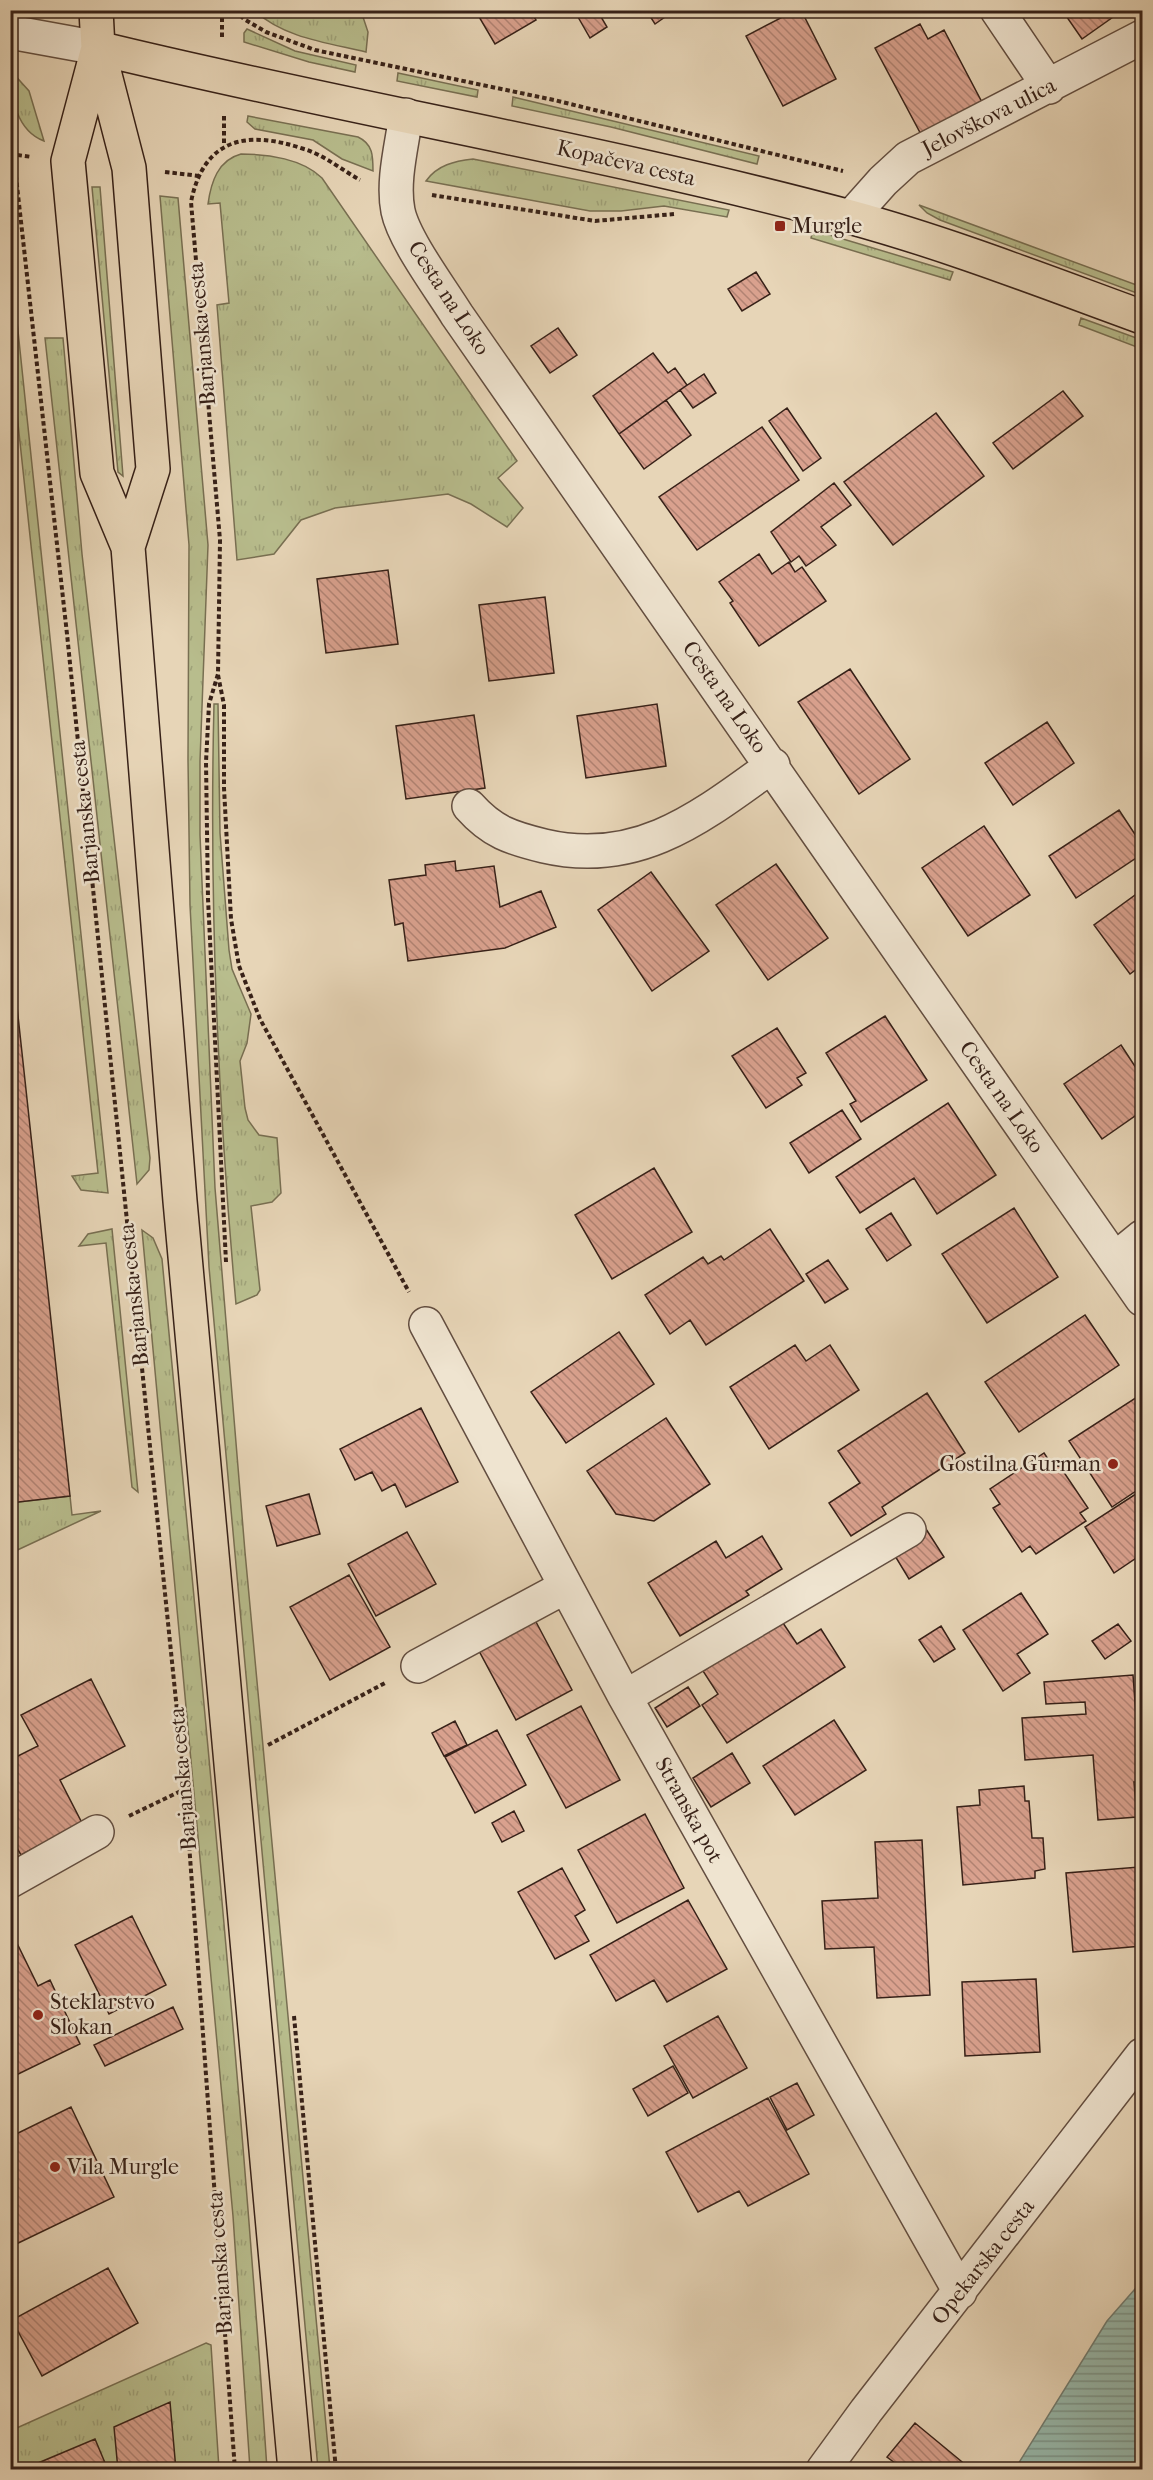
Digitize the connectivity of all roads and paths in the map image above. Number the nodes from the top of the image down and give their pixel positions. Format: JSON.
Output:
{"nodes":[{"id":1,"x":96,"y":10,"type":"edge"},
{"id":2,"x":997,"y":10,"type":"edge"},
{"id":3,"x":10,"y":32,"type":"edge"},
{"id":4,"x":1143,"y":37,"type":"edge"},
{"id":5,"x":98,"y":48,"type":"junction"},
{"id":6,"x":1049,"y":87,"type":"junction"},
{"id":7,"x":406,"y":115,"type":"junction"},
{"id":8,"x":10,"y":123,"type":"edge"},
{"id":9,"x":13,"y":154,"type":"edge"},
{"id":10,"x":163,"y":172,"type":"dead end"},
{"id":11,"x":200,"y":176,"type":"junction"},
{"id":12,"x":362,"y":181,"type":"dead end"},
{"id":13,"x":421,"y":194,"type":"dead end"},
{"id":14,"x":675,"y":214,"type":"dead end"},
{"id":15,"x":851,"y":218,"type":"junction"},
{"id":16,"x":1143,"y":317,"type":"edge"},
{"id":17,"x":128,"y":546,"type":"junction"},
{"id":18,"x":218,"y":674,"type":"junction"},
{"id":19,"x":773,"y":765,"type":"junction"},
{"id":20,"x":469,"y":806,"type":"dead end"},
{"id":21,"x":1143,"y":1237,"type":"edge"},
{"id":22,"x":1114,"y":1259,"type":"junction"},
{"id":23,"x":226,"y":1270,"type":"dead end"},
{"id":24,"x":1143,"y":1299,"type":"edge"},
{"id":25,"x":426,"y":1324,"type":"joint"},
{"id":26,"x":909,"y":1530,"type":"dead end"},
{"id":27,"x":565,"y":1587,"type":"junction"},
{"id":28,"x":418,"y":1666,"type":"joint"},
{"id":29,"x":625,"y":1697,"type":"junction"},
{"id":30,"x":267,"y":1733,"type":"dead end"},
{"id":31,"x":268,"y":1745,"type":"junction"},
{"id":32,"x":269,"y":1756,"type":"dead end"},
{"id":33,"x":185,"y":1789,"type":"junction"},
{"id":34,"x":97,"y":1832,"type":"joint"},
{"id":35,"x":10,"y":1881,"type":"edge"},
{"id":36,"x":293,"y":2004,"type":"dead end"},
{"id":37,"x":1143,"y":2055,"type":"edge"},
{"id":38,"x":960,"y":2292,"type":"junction"},
{"id":39,"x":235,"y":2469,"type":"edge"},
{"id":40,"x":295,"y":2469,"type":"edge"},
{"id":41,"x":336,"y":2469,"type":"edge"},
{"id":42,"x":823,"y":2469,"type":"edge"}],
"edges":[{"from":1,"to":5,"type":"main road"},
{"from":2,"to":6,"type":"street"},
{"from":3,"to":5,"type":"street"},
{"from":4,"to":6,"type":"street","name":"Jelovškova ulica"},
{"from":5,"to":7,"type":"main road","name":"Kopačeva cesta"},
{"from":5,"to":17,"type":"main road"},
{"from":5,"to":17,"type":"main road"},
{"from":6,"to":15,"type":"street","name":"Jelovškova ulica"},
{"from":7,"to":15,"type":"main road","name":"Kopačeva cesta"},
{"from":7,"to":19,"type":"street","name":"Cesta na Loko"},
{"from":8,"to":9,"type":"path","name":"Barjanska cesta"},
{"from":9,"to":33,"type":"path","name":"Barjanska cesta"},
{"from":10,"to":11,"type":"path"},
{"from":11,"to":12,"type":"path","name":"Barjanska cesta"},
{"from":11,"to":18,"type":"path","name":"Barjanska cesta"},
{"from":13,"to":14,"type":"path","name":"Kopačeva cesta"},
{"from":15,"to":16,"type":"main road","name":"Kopačeva cesta"},
{"from":17,"to":40,"type":"main road"},
{"from":18,"to":23,"type":"path","name":"Barjanska cesta"},
{"from":18,"to":25,"type":"path"},
{"from":19,"to":20,"type":"street"},
{"from":19,"to":22,"type":"street","name":"Cesta na Loko"},
{"from":21,"to":22,"type":"street"},
{"from":22,"to":24,"type":"street","name":"Cesta na Loko"},
{"from":25,"to":27,"type":"street","name":"Stranska pot"},
{"from":26,"to":29,"type":"street"},
{"from":27,"to":28,"type":"street"},
{"from":27,"to":29,"type":"street","name":"Stranska pot"},
{"from":28,"to":31,"type":"path"},
{"from":29,"to":38,"type":"street","name":"Stranska pot"},
{"from":30,"to":31,"type":"path"},
{"from":31,"to":32,"type":"path"},
{"from":33,"to":34,"type":"path"},
{"from":33,"to":39,"type":"path","name":"Barjanska cesta"},
{"from":34,"to":35,"type":"street"},
{"from":36,"to":41,"type":"path"},
{"from":37,"to":38,"type":"street","name":"Opekarska cesta"},
{"from":38,"to":42,"type":"street","name":"Opekarska cesta"}]}
